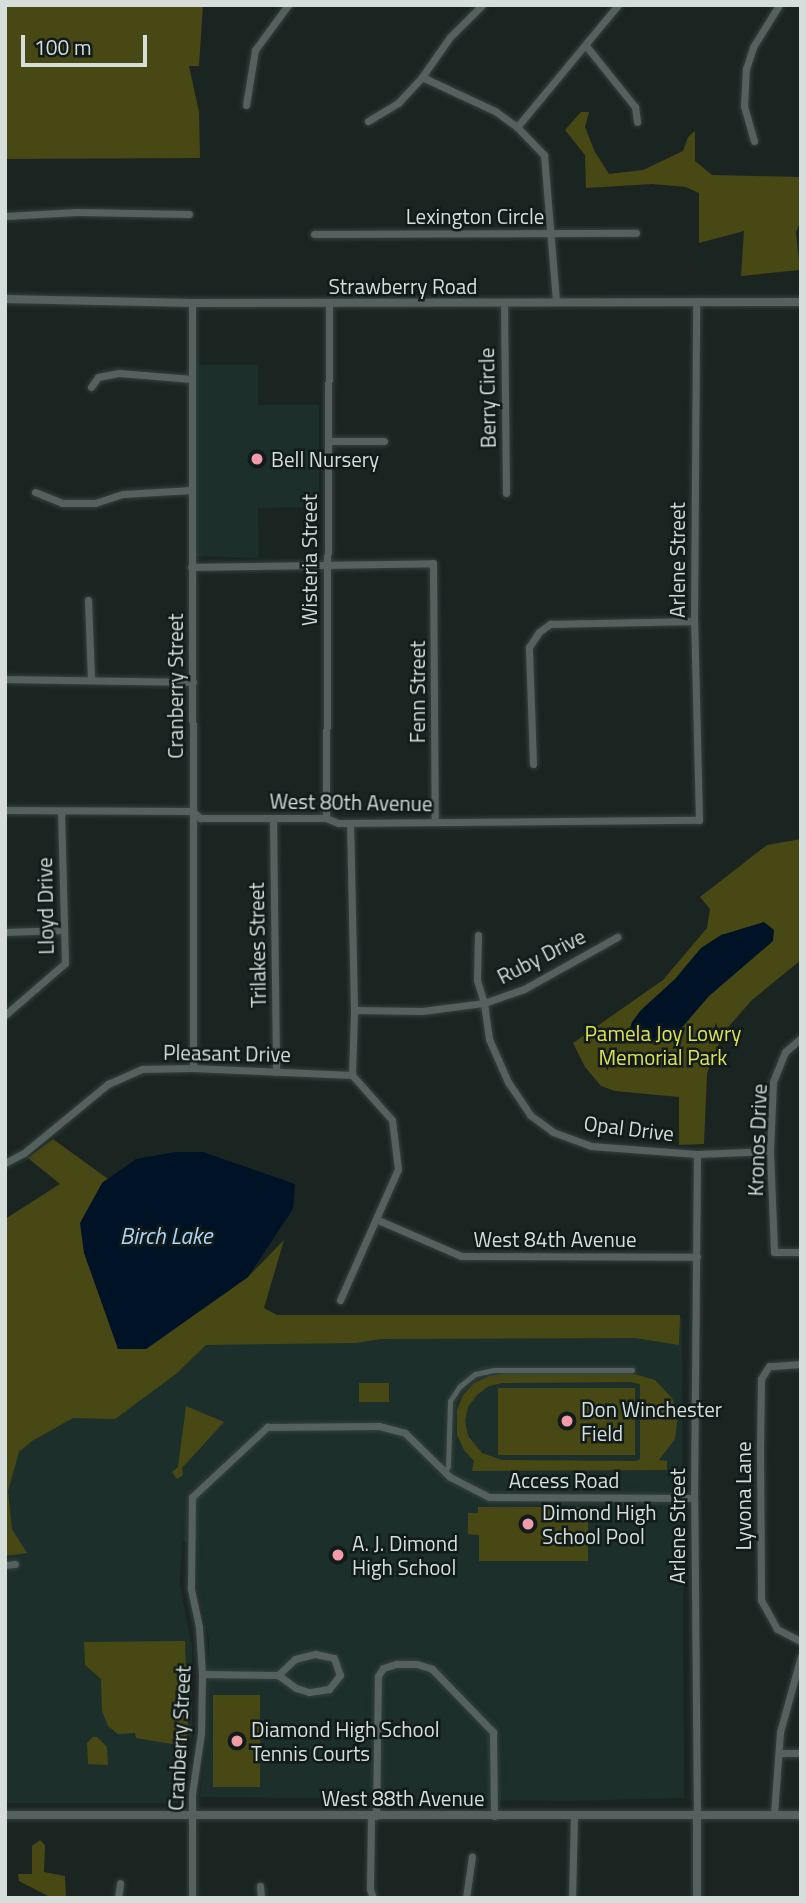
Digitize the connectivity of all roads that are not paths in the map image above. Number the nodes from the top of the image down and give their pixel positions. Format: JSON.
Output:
{"nodes":[{"id":1,"x":288,"y":5,"type":"edge"},
{"id":2,"x":482,"y":5,"type":"edge"},
{"id":3,"x":618,"y":5,"type":"edge"},
{"id":4,"x":779,"y":5,"type":"edge"},
{"id":5,"x":278,"y":9,"type":"edge"},
{"id":6,"x":587,"y":47,"type":"junction"},
{"id":7,"x":422,"y":77,"type":"junction"},
{"id":8,"x":246,"y":105,"type":"dead end"},
{"id":9,"x":368,"y":121,"type":"dead end"},
{"id":10,"x":637,"y":122,"type":"dead end"},
{"id":11,"x":517,"y":127,"type":"junction"},
{"id":12,"x":754,"y":141,"type":"dead end"},
{"id":13,"x":189,"y":214,"type":"dead end"},
{"id":14,"x":5,"y":216,"type":"edge"},
{"id":15,"x":550,"y":232,"type":"junction"},
{"id":16,"x":636,"y":233,"type":"dead end"},
{"id":17,"x":314,"y":234,"type":"dead end"},
{"id":18,"x":5,"y":299,"type":"edge"},
{"id":19,"x":696,"y":301,"type":"junction"},
{"id":20,"x":504,"y":302,"type":"junction"},
{"id":21,"x":556,"y":302,"type":"junction"},
{"id":22,"x":801,"y":302,"type":"edge"},
{"id":23,"x":192,"y":303,"type":"junction"},
{"id":24,"x":329,"y":304,"type":"junction"},
{"id":25,"x":192,"y":379,"type":"junction"},
{"id":26,"x":91,"y":387,"type":"dead end"},
{"id":27,"x":328,"y":441,"type":"junction"},
{"id":28,"x":384,"y":441,"type":"dead end"},
{"id":29,"x":192,"y":490,"type":"junction"},
{"id":30,"x":35,"y":492,"type":"dead end"},
{"id":31,"x":506,"y":493,"type":"dead end"},
{"id":32,"x":326,"y":566,"type":"junction"},
{"id":33,"x":191,"y":567,"type":"junction"},
{"id":34,"x":88,"y":600,"type":"dead end"},
{"id":35,"x":694,"y":621,"type":"junction"},
{"id":36,"x":5,"y":679,"type":"edge"},
{"id":37,"x":90,"y":679,"type":"junction"},
{"id":38,"x":193,"y":682,"type":"junction"},
{"id":39,"x":533,"y":764,"type":"dead end"},
{"id":40,"x":5,"y":810,"type":"edge"},
{"id":41,"x":61,"y":811,"type":"junction"},
{"id":42,"x":192,"y":811,"type":"junction"},
{"id":43,"x":273,"y":818,"type":"junction"},
{"id":44,"x":326,"y":818,"type":"junction"},
{"id":45,"x":699,"y":820,"type":"joint"},
{"id":46,"x":435,"y":821,"type":"junction"},
{"id":47,"x":350,"y":823,"type":"junction"},
{"id":48,"x":64,"y":930,"type":"junction"},
{"id":49,"x":5,"y":932,"type":"edge"},
{"id":50,"x":478,"y":935,"type":"dead end"},
{"id":51,"x":617,"y":937,"type":"dead end"},
{"id":52,"x":484,"y":1003,"type":"junction"},
{"id":53,"x":354,"y":1010,"type":"junction"},
{"id":54,"x":5,"y":1014,"type":"edge"},
{"id":55,"x":801,"y":1038,"type":"edge"},
{"id":56,"x":193,"y":1068,"type":"junction"},
{"id":57,"x":276,"y":1072,"type":"junction"},
{"id":58,"x":352,"y":1075,"type":"junction"},
{"id":59,"x":770,"y":1151,"type":"junction"},
{"id":60,"x":697,"y":1154,"type":"junction"},
{"id":61,"x":5,"y":1163,"type":"edge"},
{"id":62,"x":378,"y":1220,"type":"junction"},
{"id":63,"x":801,"y":1252,"type":"edge"},
{"id":64,"x":696,"y":1257,"type":"junction"},
{"id":65,"x":340,"y":1300,"type":"dead end"},
{"id":66,"x":801,"y":1364,"type":"edge"},
{"id":67,"x":632,"y":1370,"type":"dead end"},
{"id":68,"x":445,"y":1472,"type":"junction"},
{"id":69,"x":192,"y":1497,"type":"joint"},
{"id":70,"x":694,"y":1498,"type":"junction"},
{"id":71,"x":15,"y":1564,"type":"dead end"},
{"id":72,"x":5,"y":1565,"type":"edge"},
{"id":73,"x":801,"y":1641,"type":"edge"},
{"id":74,"x":801,"y":1656,"type":"edge"},
{"id":75,"x":202,"y":1674,"type":"junction"},
{"id":76,"x":278,"y":1675,"type":"junction"},
{"id":77,"x":779,"y":1753,"type":"junction"},
{"id":78,"x":801,"y":1753,"type":"edge"},
{"id":79,"x":774,"y":1814,"type":"junction"},
{"id":80,"x":5,"y":1815,"type":"edge"},
{"id":81,"x":192,"y":1815,"type":"junction"},
{"id":82,"x":801,"y":1815,"type":"edge"},
{"id":83,"x":374,"y":1816,"type":"junction"},
{"id":84,"x":494,"y":1816,"type":"junction"},
{"id":85,"x":574,"y":1816,"type":"junction"},
{"id":86,"x":697,"y":1816,"type":"junction"},
{"id":87,"x":472,"y":1856,"type":"dead end"},
{"id":88,"x":120,"y":1883,"type":"dead end"},
{"id":89,"x":261,"y":1886,"type":"dead end"},
{"id":90,"x":118,"y":1898,"type":"edge"},
{"id":91,"x":192,"y":1898,"type":"edge"},
{"id":92,"x":261,"y":1898,"type":"edge"},
{"id":93,"x":373,"y":1898,"type":"edge"},
{"id":94,"x":466,"y":1898,"type":"edge"},
{"id":95,"x":572,"y":1898,"type":"edge"},
{"id":96,"x":697,"y":1898,"type":"edge"}],
"edges":[{"from":1,"to":5,"type":"street"},
{"from":2,"to":7,"type":"street"},
{"from":3,"to":6,"type":"street"},
{"from":4,"to":12,"type":"street"},
{"from":5,"to":8,"type":"street"},
{"from":6,"to":10,"type":"street"},
{"from":6,"to":11,"type":"street"},
{"from":7,"to":9,"type":"street"},
{"from":7,"to":11,"type":"street"},
{"from":11,"to":15,"type":"street"},
{"from":13,"to":14,"type":"street"},
{"from":15,"to":16,"type":"street","name":"Lexington Circle"},
{"from":15,"to":17,"type":"street","name":"Lexington Circle"},
{"from":15,"to":21,"type":"street"},
{"from":18,"to":23,"type":"street","name":"Strawberry Road"},
{"from":19,"to":21,"type":"street","name":"Strawberry Road"},
{"from":19,"to":22,"type":"street","name":"Strawberry Road"},
{"from":19,"to":35,"type":"street","name":"Arlene Street"},
{"from":20,"to":21,"type":"street","name":"Strawberry Road"},
{"from":20,"to":24,"type":"street","name":"Strawberry Road"},
{"from":20,"to":31,"type":"street","name":"Berry Circle"},
{"from":23,"to":24,"type":"street","name":"Strawberry Road"},
{"from":23,"to":25,"type":"street","name":"Cranberry Street"},
{"from":24,"to":27,"type":"street","name":"Wisteria Street"},
{"from":25,"to":26,"type":"street"},
{"from":25,"to":29,"type":"street","name":"Cranberry Street"},
{"from":27,"to":28,"type":"street"},
{"from":27,"to":32,"type":"street","name":"Wisteria Street"},
{"from":29,"to":30,"type":"street"},
{"from":29,"to":33,"type":"street","name":"Cranberry Street"},
{"from":32,"to":33,"type":"street"},
{"from":32,"to":44,"type":"street","name":"Wisteria Street"},
{"from":32,"to":46,"type":"street","name":"Fenn Street"},
{"from":33,"to":38,"type":"street","name":"Cranberry Street"},
{"from":34,"to":37,"type":"street"},
{"from":35,"to":39,"type":"street"},
{"from":35,"to":45,"type":"street","name":"Arlene Street"},
{"from":36,"to":37,"type":"street"},
{"from":37,"to":38,"type":"street"},
{"from":38,"to":42,"type":"street","name":"Cranberry Street"},
{"from":40,"to":41,"type":"street","name":"West 80th Avenue"},
{"from":41,"to":42,"type":"street","name":"West 80th Avenue"},
{"from":41,"to":48,"type":"street","name":"Lloyd Drive"},
{"from":42,"to":43,"type":"street","name":"West 80th Avenue"},
{"from":42,"to":56,"type":"street","name":"Cranberry Street"},
{"from":43,"to":44,"type":"street","name":"West 80th Avenue"},
{"from":43,"to":57,"type":"street","name":"Trilakes Street"},
{"from":44,"to":47,"type":"street","name":"West 80th Avenue"},
{"from":45,"to":46,"type":"street","name":"West 80th Avenue"},
{"from":46,"to":47,"type":"street","name":"West 80th Avenue"},
{"from":47,"to":53,"type":"street"},
{"from":48,"to":49,"type":"street"},
{"from":48,"to":54,"type":"street","name":"Lloyd Drive"},
{"from":50,"to":52,"type":"street","name":"Opal Drive"},
{"from":51,"to":52,"type":"street","name":"Ruby Drive"},
{"from":52,"to":53,"type":"street","name":"Ruby Drive"},
{"from":52,"to":60,"type":"street","name":"Opal Drive"},
{"from":53,"to":58,"type":"street"},
{"from":55,"to":59,"type":"street","name":"Kronos Drive"},
{"from":56,"to":57,"type":"street","name":"Pleasant Drive"},
{"from":56,"to":61,"type":"street","name":"Pleasant Drive"},
{"from":57,"to":58,"type":"street","name":"Pleasant Drive"},
{"from":58,"to":62,"type":"street"},
{"from":59,"to":60,"type":"street","name":"Opal Drive"},
{"from":59,"to":63,"type":"street","name":"Kronos Drive"},
{"from":60,"to":64,"type":"street","name":"Arlene Street"},
{"from":62,"to":64,"type":"street","name":"West 84th Avenue"},
{"from":62,"to":65,"type":"street"},
{"from":64,"to":70,"type":"street","name":"Arlene Street"},
{"from":66,"to":73,"type":"street","name":"Lyvona Lane"},
{"from":67,"to":68,"type":"street"},
{"from":68,"to":69,"type":"street","name":"Access Road"},
{"from":68,"to":70,"type":"street","name":"Access Road"},
{"from":69,"to":75,"type":"street","name":"Cranberry Street"},
{"from":70,"to":86,"type":"street","name":"Arlene Street"},
{"from":71,"to":72,"type":"street"},
{"from":74,"to":77,"type":"street"},
{"from":75,"to":76,"type":"street"},
{"from":75,"to":81,"type":"street","name":"Cranberry Street"},
{"from":76,"to":76,"type":"street"},
{"from":77,"to":78,"type":"street"},
{"from":77,"to":79,"type":"street"},
{"from":79,"to":82,"type":"street","name":"West 88th Avenue"},
{"from":79,"to":86,"type":"street","name":"West 88th Avenue"},
{"from":80,"to":81,"type":"street","name":"West 88th Avenue"},
{"from":81,"to":83,"type":"street","name":"West 88th Avenue"},
{"from":81,"to":91,"type":"street","name":"Cranberry Street"},
{"from":83,"to":84,"type":"street","name":"West 88th Avenue"},
{"from":83,"to":84,"type":"street"},
{"from":83,"to":93,"type":"street"},
{"from":84,"to":85,"type":"street","name":"West 88th Avenue"},
{"from":85,"to":86,"type":"street","name":"West 88th Avenue"},
{"from":85,"to":95,"type":"street"},
{"from":86,"to":96,"type":"street","name":"Arlene Street"},
{"from":87,"to":94,"type":"street"},
{"from":88,"to":90,"type":"street"},
{"from":89,"to":92,"type":"street"}]}
